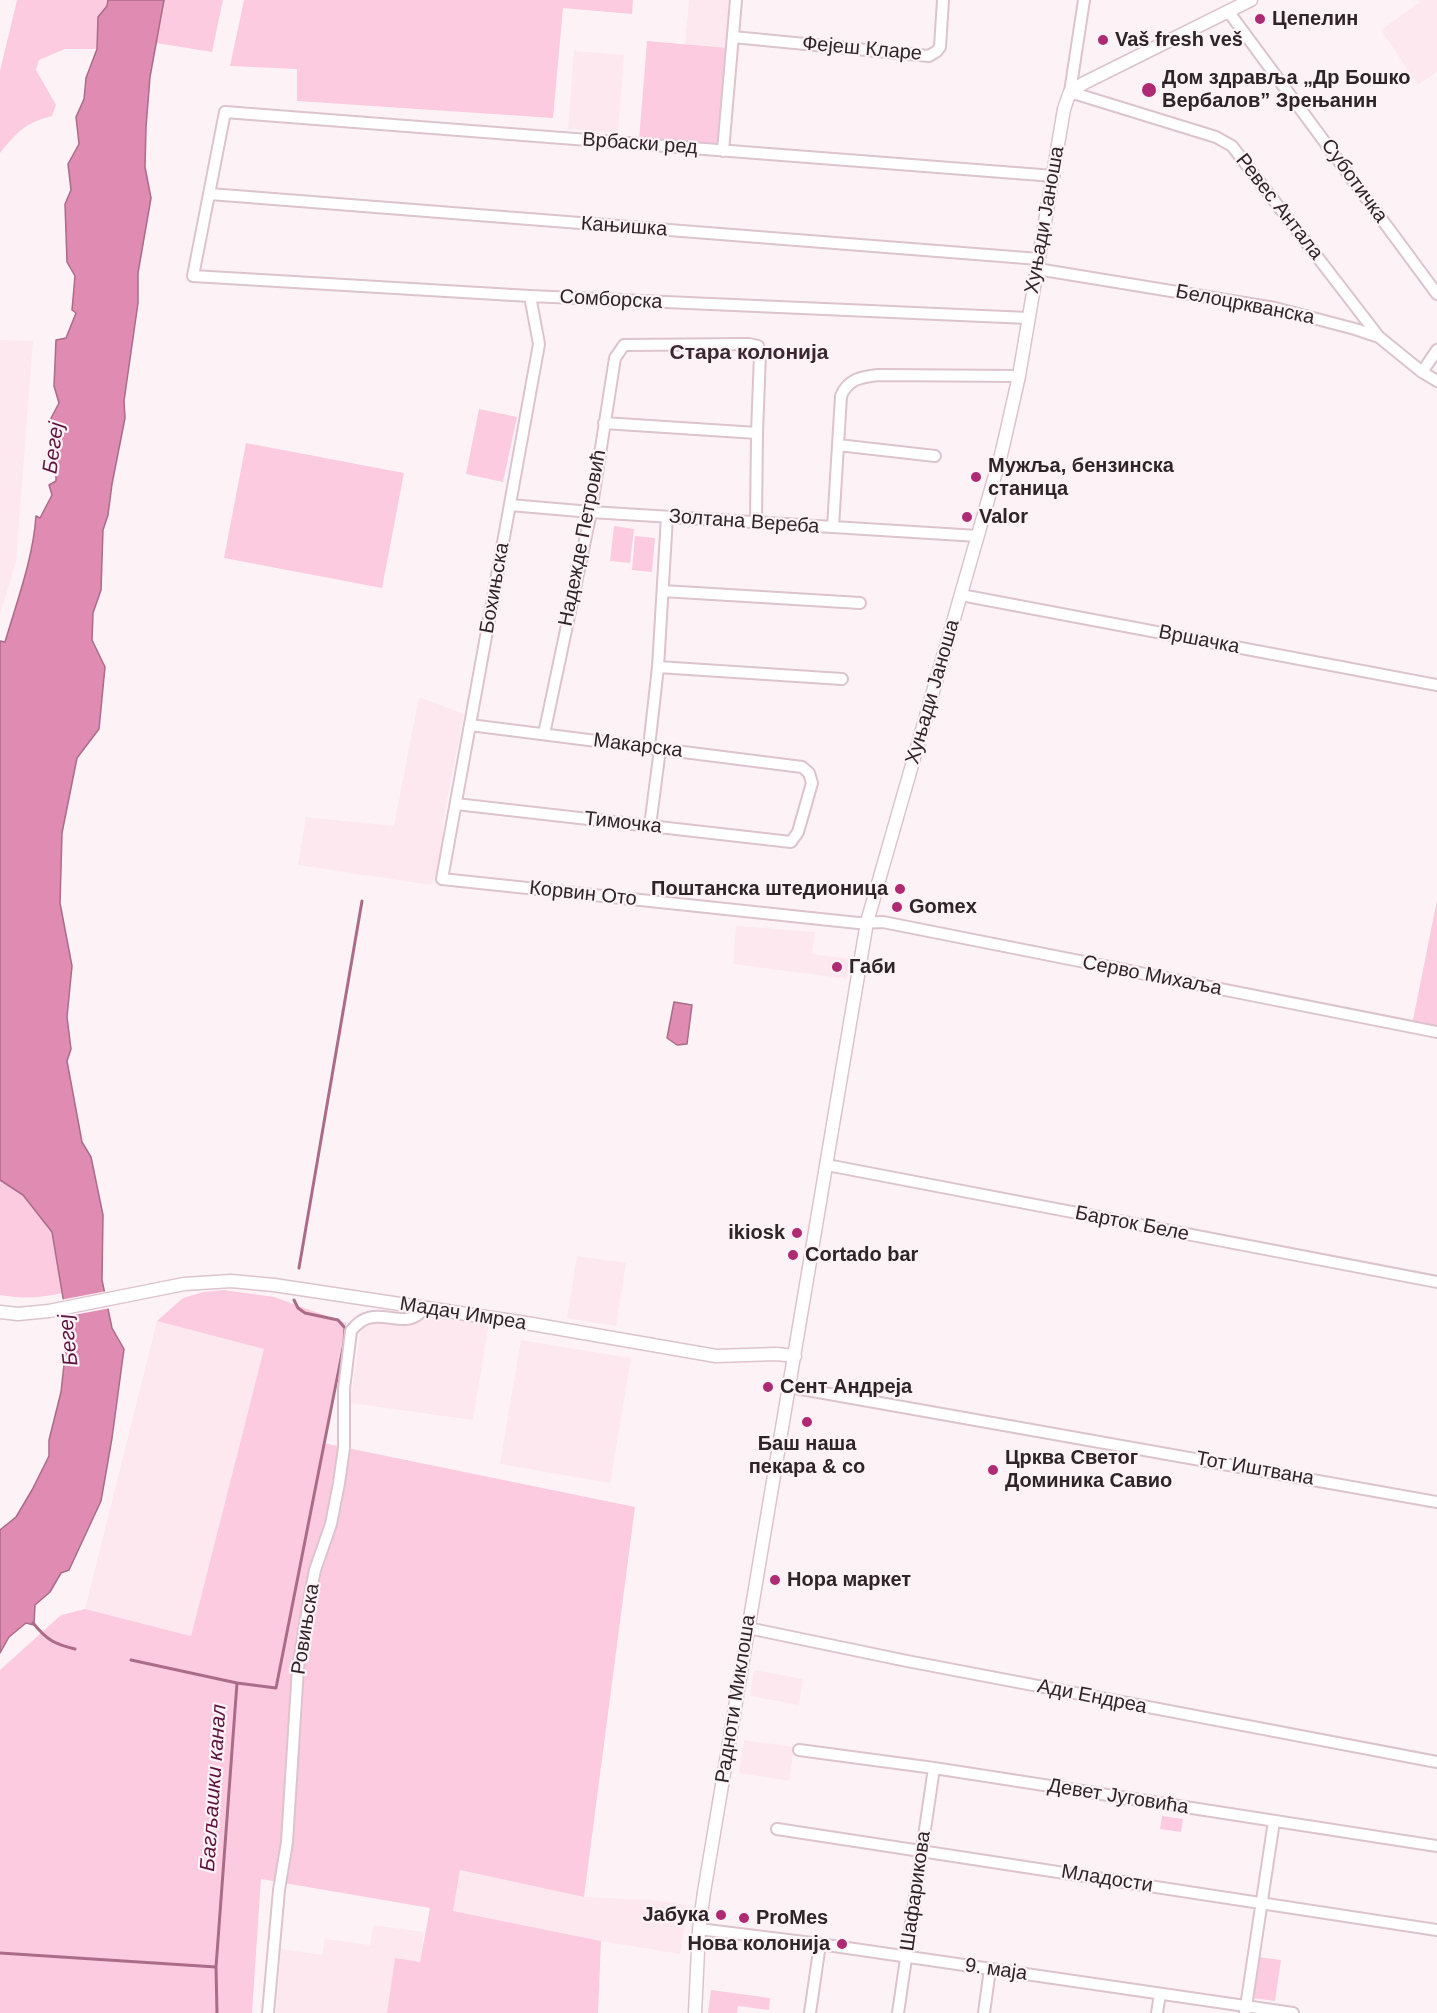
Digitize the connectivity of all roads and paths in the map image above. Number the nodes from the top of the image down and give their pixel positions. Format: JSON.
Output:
{"nodes":[{"id":1,"x":736,"y":0,"type":"edge"},
{"id":2,"x":943,"y":0,"type":"edge"},
{"id":3,"x":1084,"y":0,"type":"edge"},
{"id":4,"x":1251,"y":0,"type":"edge"},
{"id":5,"x":1228,"y":11,"type":"junction"},
{"id":6,"x":733,"y":37,"type":"junction"},
{"id":7,"x":1070,"y":92,"type":"junction"},
{"id":8,"x":723,"y":151,"type":"junction"},
{"id":9,"x":1054,"y":176,"type":"junction"},
{"id":10,"x":210,"y":194,"type":"junction"},
{"id":11,"x":1038,"y":264,"type":"junction"},
{"id":12,"x":1437,"y":294,"type":"edge"},
{"id":13,"x":530,"y":296,"type":"junction"},
{"id":14,"x":1028,"y":318,"type":"junction"},
{"id":15,"x":1379,"y":337,"type":"junction"},
{"id":16,"x":1437,"y":350,"type":"edge"},
{"id":17,"x":1422,"y":372,"type":"junction"},
{"id":18,"x":1018,"y":376,"type":"junction"},
{"id":19,"x":1437,"y":381,"type":"edge"},
{"id":20,"x":604,"y":423,"type":"junction"},
{"id":21,"x":756,"y":433,"type":"junction"},
{"id":22,"x":838,"y":445,"type":"junction"},
{"id":23,"x":935,"y":456,"type":"dead end"},
{"id":24,"x":510,"y":505,"type":"junction"},
{"id":25,"x":591,"y":512,"type":"junction"},
{"id":26,"x":667,"y":517,"type":"junction"},
{"id":27,"x":756,"y":522,"type":"junction"},
{"id":28,"x":833,"y":527,"type":"junction"},
{"id":29,"x":978,"y":536,"type":"junction"},
{"id":30,"x":663,"y":591,"type":"junction"},
{"id":31,"x":961,"y":595,"type":"junction"},
{"id":32,"x":860,"y":603,"type":"dead end"},
{"id":33,"x":658,"y":667,"type":"junction"},
{"id":34,"x":842,"y":679,"type":"dead end"},
{"id":35,"x":1437,"y":685,"type":"edge"},
{"id":36,"x":470,"y":725,"type":"junction"},
{"id":37,"x":544,"y":734,"type":"junction"},
{"id":38,"x":654,"y":748,"type":"junction"},
{"id":39,"x":456,"y":804,"type":"junction"},
{"id":40,"x":650,"y":826,"type":"junction"},
{"id":41,"x":790,"y":842,"type":"joint"},
{"id":42,"x":442,"y":879,"type":"joint"},
{"id":43,"x":867,"y":922,"type":"junction"},
{"id":44,"x":1437,"y":1032,"type":"edge"},
{"id":45,"x":827,"y":1165,"type":"junction"},
{"id":46,"x":1437,"y":1282,"type":"edge"},
{"id":47,"x":421,"y":1308,"type":"junction"},
{"id":48,"x":0,"y":1312,"type":"edge"},
{"id":49,"x":795,"y":1356,"type":"junction"},
{"id":50,"x":790,"y":1387,"type":"junction"},
{"id":51,"x":1437,"y":1502,"type":"edge"},
{"id":52,"x":748,"y":1628,"type":"junction"},
{"id":53,"x":799,"y":1750,"type":"dead end"},
{"id":54,"x":1437,"y":1762,"type":"edge"},
{"id":55,"x":934,"y":1768,"type":"junction"},
{"id":56,"x":1274,"y":1821,"type":"junction"},
{"id":57,"x":777,"y":1829,"type":"dead end"},
{"id":58,"x":1437,"y":1846,"type":"edge"},
{"id":59,"x":921,"y":1851,"type":"junction"},
{"id":60,"x":1262,"y":1903,"type":"junction"},
{"id":61,"x":699,"y":1929,"type":"junction"},
{"id":62,"x":1437,"y":1930,"type":"edge"},
{"id":63,"x":820,"y":1944,"type":"junction"},
{"id":64,"x":906,"y":1957,"type":"junction"},
{"id":65,"x":990,"y":1969,"type":"junction"},
{"id":66,"x":1160,"y":1994,"type":"junction"},
{"id":67,"x":1246,"y":2010,"type":"edge"},
{"id":68,"x":268,"y":2013,"type":"edge"},
{"id":69,"x":695,"y":2013,"type":"edge"},
{"id":70,"x":810,"y":2013,"type":"edge"},
{"id":71,"x":898,"y":2013,"type":"edge"},
{"id":72,"x":984,"y":2013,"type":"edge"},
{"id":73,"x":1157,"y":2013,"type":"edge"},
{"id":74,"x":1293,"y":2013,"type":"edge"}],
"edges":[{"from":1,"to":6,"type":"street"},
{"from":2,"to":6,"type":"street","name":"Фејеш Кларе"},
{"from":3,"to":7,"type":"street","name":"Хуњади Јаноша"},
{"from":4,"to":5,"type":"street"},
{"from":5,"to":7,"type":"street"},
{"from":5,"to":12,"type":"street","name":"Суботичка"},
{"from":6,"to":8,"type":"street"},
{"from":7,"to":9,"type":"street","name":"Хуњади Јаноша"},
{"from":7,"to":15,"type":"street","name":"Ревес Антала"},
{"from":8,"to":9,"type":"street","name":"Врбаски ред"},
{"from":8,"to":10,"type":"street","name":"Врбаски ред"},
{"from":9,"to":11,"type":"street","name":"Хуњади Јаноша"},
{"from":10,"to":11,"type":"street","name":"Кањишка"},
{"from":10,"to":13,"type":"street","name":"Сомборска"},
{"from":11,"to":14,"type":"street","name":"Хуњади Јаноша"},
{"from":11,"to":15,"type":"street","name":"Белоцркванска"},
{"from":13,"to":14,"type":"street","name":"Сомборска"},
{"from":13,"to":24,"type":"street","name":"Бохињска"},
{"from":14,"to":18,"type":"street","name":"Хуњади Јаноша"},
{"from":15,"to":17,"type":"street","name":"Белоцркванска"},
{"from":16,"to":17,"type":"street"},
{"from":17,"to":19,"type":"street","name":"Белоцркванска"},
{"from":18,"to":22,"type":"street"},
{"from":18,"to":29,"type":"street","name":"Хуњади Јаноша"},
{"from":20,"to":21,"type":"street"},
{"from":20,"to":21,"type":"street","name":"Надежде Петровић"},
{"from":20,"to":25,"type":"street","name":"Надежде Петровић"},
{"from":21,"to":27,"type":"street"},
{"from":22,"to":23,"type":"street"},
{"from":22,"to":28,"type":"street"},
{"from":24,"to":25,"type":"street","name":"Золтана Вереба"},
{"from":24,"to":36,"type":"street","name":"Бохињска"},
{"from":25,"to":26,"type":"street","name":"Золтана Вереба"},
{"from":25,"to":37,"type":"street","name":"Надежде Петровић"},
{"from":26,"to":27,"type":"street","name":"Золтана Вереба"},
{"from":26,"to":30,"type":"street"},
{"from":27,"to":28,"type":"street","name":"Золтана Вереба"},
{"from":28,"to":29,"type":"street","name":"Золтана Вереба"},
{"from":29,"to":31,"type":"street","name":"Хуњади Јаноша"},
{"from":30,"to":32,"type":"street"},
{"from":30,"to":33,"type":"street"},
{"from":31,"to":35,"type":"street","name":"Вршачка"},
{"from":31,"to":43,"type":"street","name":"Хуњади Јаноша"},
{"from":33,"to":34,"type":"street"},
{"from":33,"to":38,"type":"street"},
{"from":36,"to":37,"type":"street","name":"Макарска"},
{"from":36,"to":39,"type":"street","name":"Бохињска"},
{"from":37,"to":38,"type":"street","name":"Макарска"},
{"from":38,"to":40,"type":"street"},
{"from":38,"to":41,"type":"street","name":"Макарска"},
{"from":39,"to":40,"type":"street","name":"Тимочка"},
{"from":39,"to":42,"type":"street","name":"Бохињска"},
{"from":40,"to":41,"type":"street","name":"Тимочка"},
{"from":42,"to":43,"type":"street","name":"Корвин Ото"},
{"from":43,"to":44,"type":"street","name":"Серво Михаља"},
{"from":43,"to":45,"type":"street","name":"Хуњади Јаноша"},
{"from":45,"to":46,"type":"street","name":"Барток Беле"},
{"from":45,"to":49,"type":"street","name":"Хуњади Јаноша"},
{"from":47,"to":48,"type":"street","name":"Мадач Имреа"},
{"from":47,"to":49,"type":"street","name":"Мадач Имреа"},
{"from":47,"to":68,"type":"street","name":"Ровињска"},
{"from":49,"to":50,"type":"street","name":"Хуњади Јаноша"},
{"from":50,"to":51,"type":"street","name":"Тот Иштвана"},
{"from":50,"to":52,"type":"street","name":"Радноти Миклоша"},
{"from":52,"to":54,"type":"street","name":"Ади Ендреа"},
{"from":52,"to":61,"type":"street","name":"Радноти Миклоша"},
{"from":53,"to":55,"type":"street","name":"Девет Југовића"},
{"from":55,"to":56,"type":"street","name":"Девет Југовића"},
{"from":55,"to":59,"type":"street","name":"Шафарикова"},
{"from":56,"to":58,"type":"street","name":"Девет Југовића"},
{"from":56,"to":60,"type":"street"},
{"from":57,"to":59,"type":"street","name":"Младости"},
{"from":59,"to":60,"type":"street","name":"Младости"},
{"from":59,"to":64,"type":"street","name":"Шафарикова"},
{"from":60,"to":62,"type":"street","name":"Младости"},
{"from":60,"to":67,"type":"street"},
{"from":61,"to":63,"type":"street","name":"9. маја"},
{"from":61,"to":69,"type":"street","name":"Радноти Миклоша"},
{"from":63,"to":64,"type":"street","name":"9. маја"},
{"from":63,"to":70,"type":"street"},
{"from":64,"to":65,"type":"street","name":"9. маја"},
{"from":64,"to":71,"type":"street","name":"Шафарикова"},
{"from":65,"to":66,"type":"street","name":"9. маја"},
{"from":65,"to":72,"type":"street"},
{"from":66,"to":67,"type":"street","name":"9. маја"},
{"from":66,"to":73,"type":"street"},
{"from":67,"to":74,"type":"street","name":"9. маја"}]}
